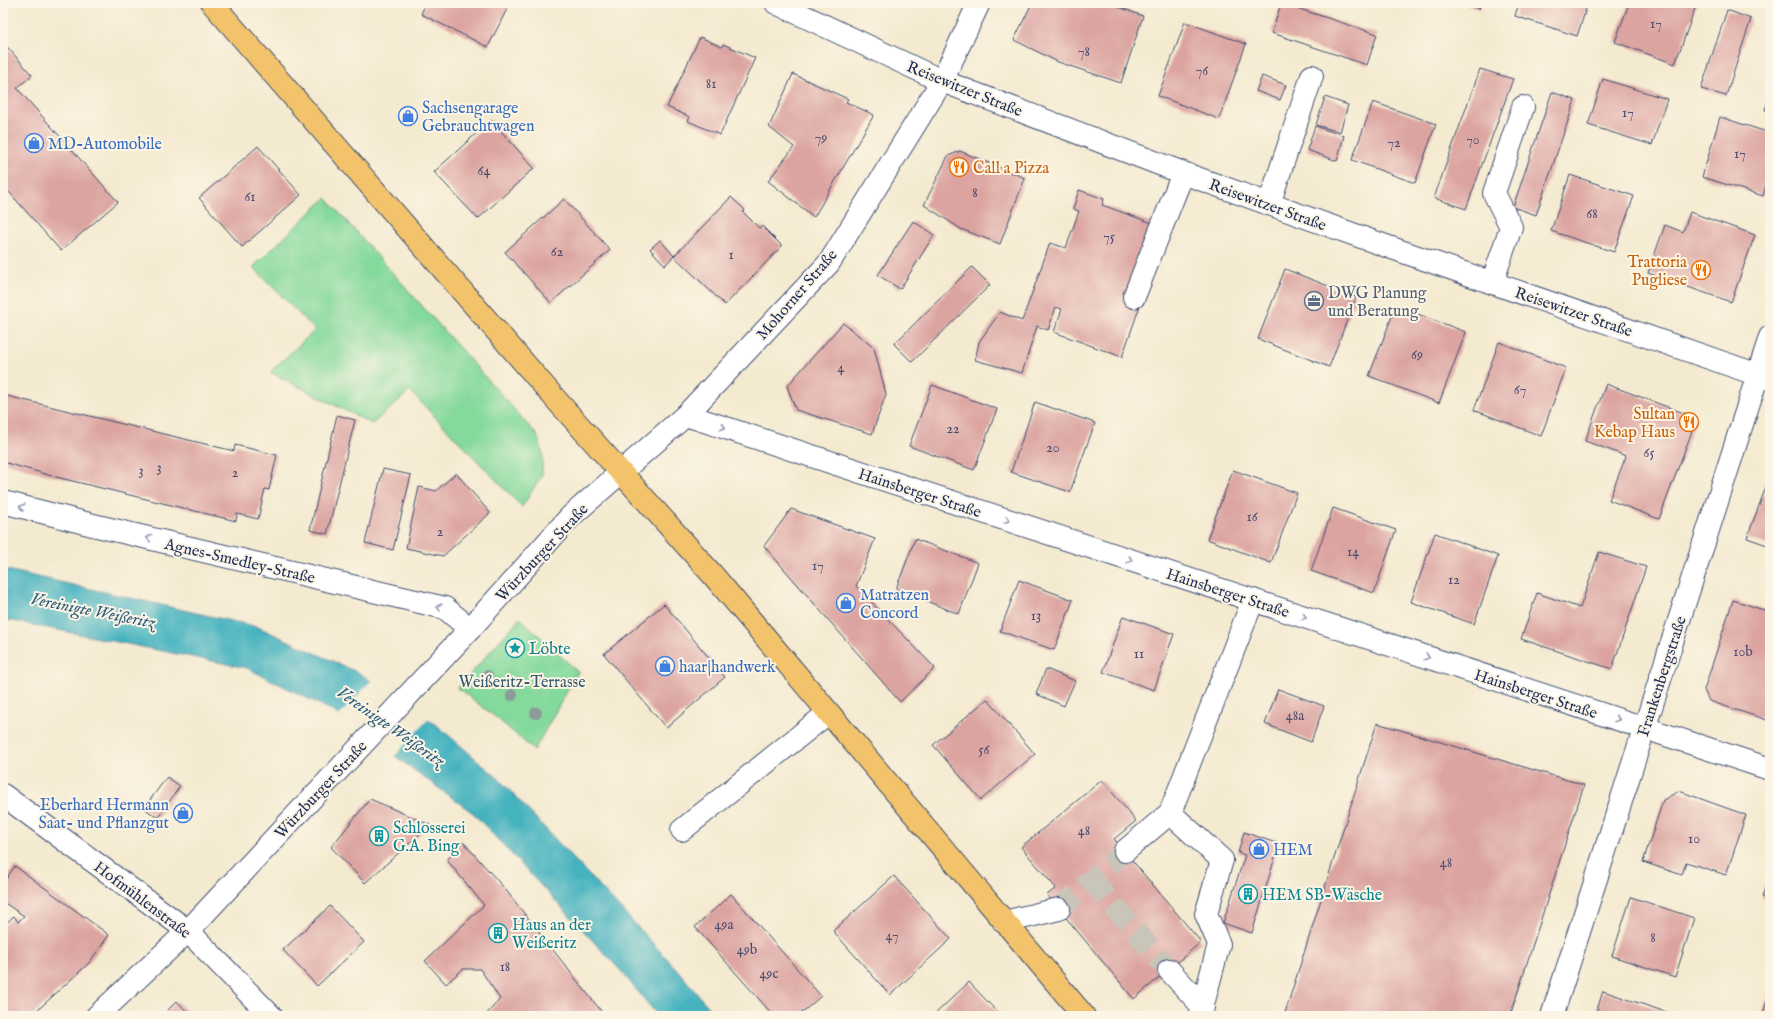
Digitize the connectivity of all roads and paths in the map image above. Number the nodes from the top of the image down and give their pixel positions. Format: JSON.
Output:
{"nodes":[{"id":1,"x":212,"y":3,"type":"edge"},
{"id":2,"x":776,"y":3,"type":"edge"},
{"id":3,"x":979,"y":3,"type":"edge"},
{"id":4,"x":1312,"y":76,"type":"dead end"},
{"id":5,"x":942,"y":81,"type":"junction"},
{"id":6,"x":1523,"y":107,"type":"dead end"},
{"id":7,"x":1182,"y":173,"type":"junction"},
{"id":8,"x":1269,"y":204,"type":"junction"},
{"id":9,"x":1492,"y":283,"type":"junction"},
{"id":10,"x":1134,"y":297,"type":"dead end"},
{"id":11,"x":1770,"y":337,"type":"edge"},
{"id":12,"x":1764,"y":377,"type":"edge"},
{"id":13,"x":686,"y":415,"type":"junction"},
{"id":14,"x":621,"y":472,"type":"junction"},
{"id":15,"x":3,"y":502,"type":"edge"},
{"id":16,"x":1253,"y":600,"type":"junction"},
{"id":17,"x":470,"y":628,"type":"junction"},
{"id":18,"x":828,"y":713,"type":"junction"},
{"id":19,"x":1644,"y":728,"type":"junction"},
{"id":20,"x":1770,"y":769,"type":"edge"},
{"id":21,"x":3,"y":796,"type":"edge"},
{"id":22,"x":1170,"y":813,"type":"junction"},
{"id":23,"x":682,"y":830,"type":"dead end"},
{"id":24,"x":1125,"y":852,"type":"tunnel mouth"},
{"id":25,"x":1059,"y":909,"type":"tunnel mouth"},
{"id":26,"x":1004,"y":922,"type":"junction"},
{"id":27,"x":188,"y":931,"type":"junction"},
{"id":28,"x":1169,"y":970,"type":"tunnel mouth"},
{"id":29,"x":1201,"y":1012,"type":"edge"},
{"id":30,"x":1081,"y":1015,"type":"edge"},
{"id":31,"x":98,"y":1016,"type":"edge"},
{"id":32,"x":271,"y":1016,"type":"edge"},
{"id":33,"x":1552,"y":1016,"type":"edge"}],
"edges":[{"from":1,"to":14,"type":"main road"},
{"from":2,"to":5,"type":"street","name":"Reisewitzer Straße"},
{"from":3,"to":5,"type":"street","name":"Mohorner Straße"},
{"from":4,"to":8,"type":"street"},
{"from":5,"to":7,"type":"street","name":"Reisewitzer Straße"},
{"from":5,"to":13,"type":"street","name":"Mohorner Straße"},
{"from":6,"to":9,"type":"street"},
{"from":7,"to":8,"type":"street","name":"Reisewitzer Straße"},
{"from":7,"to":10,"type":"street"},
{"from":8,"to":9,"type":"street","name":"Reisewitzer Straße"},
{"from":9,"to":12,"type":"street","name":"Reisewitzer Straße"},
{"from":11,"to":12,"type":"street","name":"Frankenbergstraße"},
{"from":12,"to":19,"type":"street","name":"Frankenbergstraße"},
{"from":13,"to":14,"type":"street","name":"Mohorner Straße"},
{"from":13,"to":16,"type":"street","name":"Hainsberger Straße","one_way":true},
{"from":14,"to":17,"type":"street","name":"Würzburger Straße"},
{"from":14,"to":18,"type":"main road"},
{"from":17,"to":15,"type":"street","name":"Agnes-Smedley-Straße","one_way":true},
{"from":16,"to":19,"type":"street","name":"Hainsberger Straße","one_way":true},
{"from":16,"to":22,"type":"street"},
{"from":17,"to":27,"type":"street","name":"Würzburger Straße"},
{"from":18,"to":23,"type":"street"},
{"from":18,"to":26,"type":"main road"},
{"from":19,"to":20,"type":"street","name":"Hainsberger Straße"},
{"from":19,"to":33,"type":"street","name":"Frankenbergstraße"},
{"from":21,"to":27,"type":"street","name":"Hofmühlenstraße"},
{"from":22,"to":24,"type":"street"},
{"from":22,"to":29,"type":"street"},
{"from":25,"to":26,"type":"street"},
{"from":26,"to":30,"type":"main road"},
{"from":27,"to":31,"type":"street","name":"Würzburger Straße"},
{"from":27,"to":32,"type":"street","name":"Hofmühlenstraße"},
{"from":28,"to":29,"type":"street"}]}
